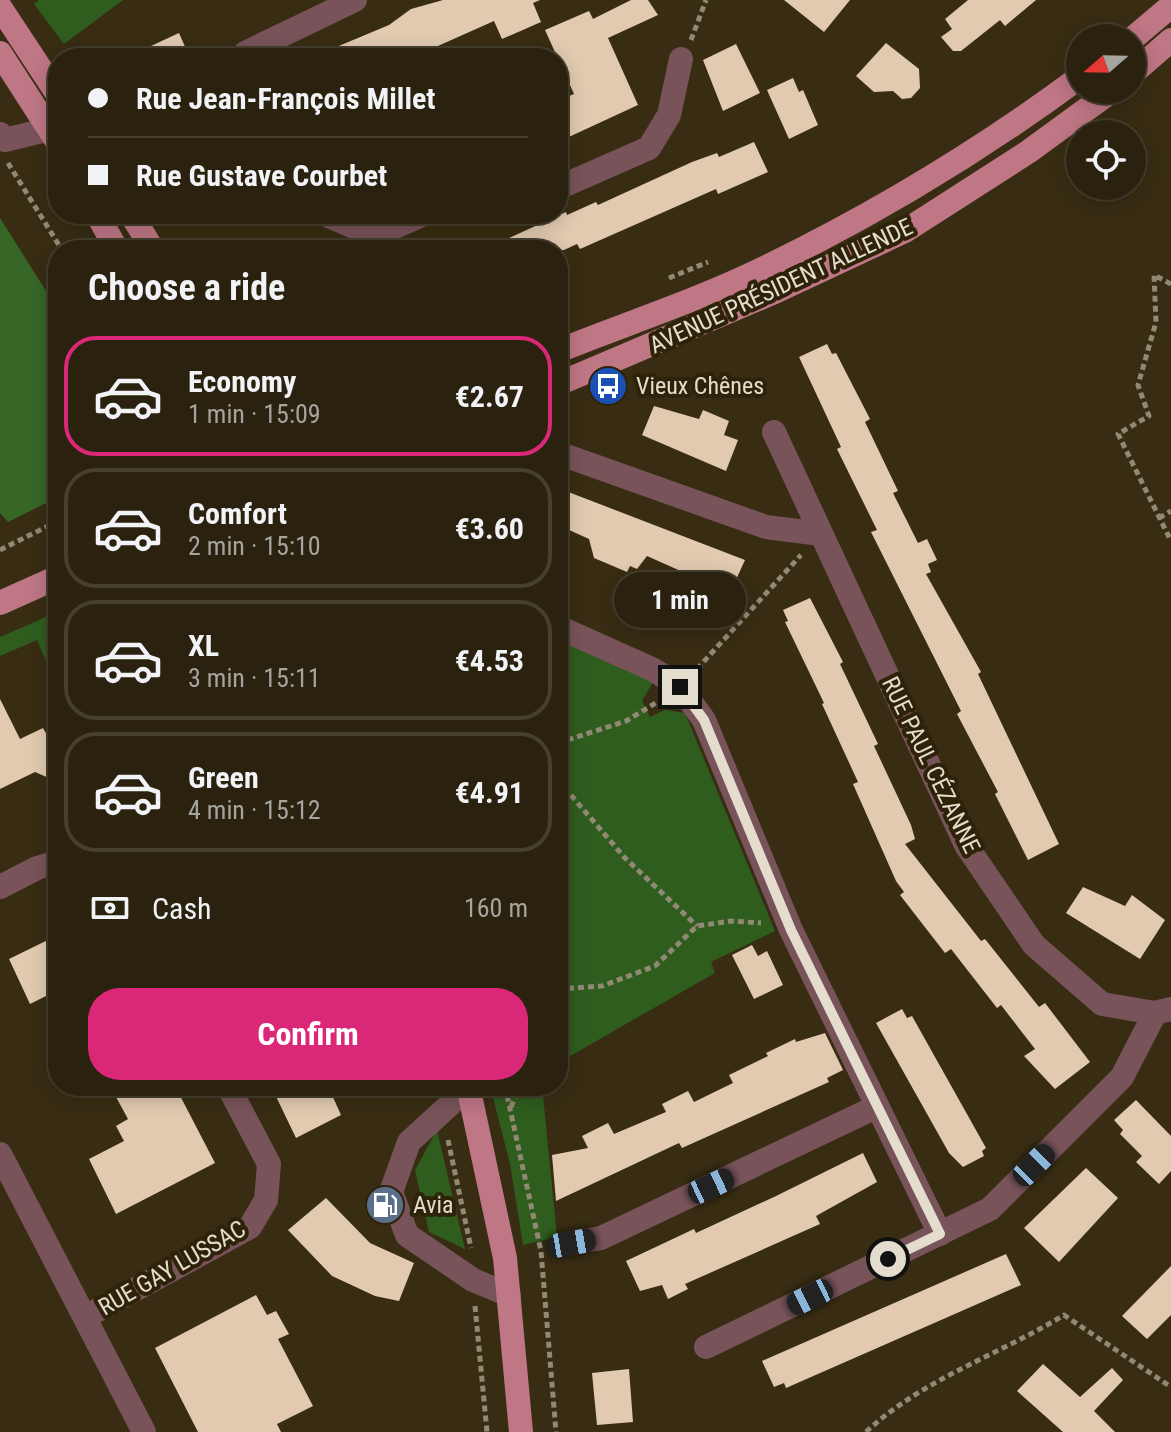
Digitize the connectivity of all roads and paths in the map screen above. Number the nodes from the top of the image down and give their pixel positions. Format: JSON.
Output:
{"nodes":[{"id":1,"x":355,"y":0,"type":"edge"},
{"id":2,"x":706,"y":0,"type":"edge"},
{"id":3,"x":1171,"y":6,"type":"edge"},
{"id":4,"x":0,"y":7,"type":"edge"},
{"id":5,"x":1146,"y":27,"type":"edge"},
{"id":6,"x":1171,"y":40,"type":"edge"},
{"id":7,"x":255,"y":48,"type":"edge"},
{"id":8,"x":0,"y":53,"type":"edge"},
{"id":9,"x":681,"y":59,"type":"joint"},
{"id":10,"x":1146,"y":62,"type":"edge"},
{"id":11,"x":48,"y":80,"type":"edge"},
{"id":12,"x":1066,"y":87,"type":"edge"},
{"id":13,"x":1094,"y":104,"type":"edge"},
{"id":14,"x":48,"y":127,"type":"edge"},
{"id":15,"x":48,"y":136,"type":"edge"},
{"id":16,"x":2,"y":137,"type":"edge"},
{"id":17,"x":568,"y":184,"type":"edge"},
{"id":18,"x":347,"y":224,"type":"edge"},
{"id":19,"x":402,"y":224,"type":"edge"},
{"id":20,"x":56,"y":240,"type":"edge"},
{"id":21,"x":716,"y":259,"type":"dead end"},
{"id":22,"x":658,"y":282,"type":"dead end"},
{"id":23,"x":1171,"y":284,"type":"edge"},
{"id":24,"x":568,"y":347,"type":"edge"},
{"id":25,"x":568,"y":380,"type":"edge"},
{"id":26,"x":774,"y":432,"type":"dead end"},
{"id":27,"x":568,"y":457,"type":"edge"},
{"id":28,"x":1171,"y":511,"type":"edge"},
{"id":29,"x":1159,"y":518,"type":"junction"},
{"id":30,"x":48,"y":526,"type":"edge"},
{"id":31,"x":821,"y":534,"type":"junction"},
{"id":32,"x":1171,"y":541,"type":"edge"},
{"id":33,"x":0,"y":550,"type":"edge"},
{"id":34,"x":48,"y":581,"type":"edge"},
{"id":35,"x":0,"y":603,"type":"edge"},
{"id":36,"x":568,"y":631,"type":"edge"},
{"id":37,"x":680,"y":687,"type":"junction"},
{"id":38,"x":568,"y":740,"type":"edge"},
{"id":39,"x":568,"y":792,"type":"edge"},
{"id":40,"x":48,"y":865,"type":"edge"},
{"id":41,"x":0,"y":887,"type":"edge"},
{"id":42,"x":771,"y":923,"type":"dead end"},
{"id":43,"x":697,"y":926,"type":"junction"},
{"id":44,"x":568,"y":988,"type":"edge"},
{"id":45,"x":1163,"y":1011,"type":"edge"},
{"id":46,"x":233,"y":1096,"type":"edge"},
{"id":47,"x":458,"y":1096,"type":"edge"},
{"id":48,"x":470,"y":1096,"type":"edge"},
{"id":49,"x":508,"y":1096,"type":"edge"},
{"id":50,"x":516,"y":1096,"type":"edge"},
{"id":51,"x":511,"y":1107,"type":"junction"},
{"id":52,"x":876,"y":1107,"type":"junction"},
{"id":53,"x":0,"y":1154,"type":"edge"},
{"id":54,"x":940,"y":1234,"type":"junction"},
{"id":55,"x":572,"y":1243,"type":"dead end"},
{"id":56,"x":509,"y":1295,"type":"junction"},
{"id":57,"x":85,"y":1317,"type":"junction"},
{"id":58,"x":706,"y":1347,"type":"dead end"},
{"id":59,"x":1171,"y":1387,"type":"edge"},
{"id":60,"x":144,"y":1432,"type":"edge"},
{"id":61,"x":521,"y":1432,"type":"edge"},
{"id":62,"x":556,"y":1432,"type":"edge"},
{"id":63,"x":866,"y":1432,"type":"edge"}],
"edges":[{"from":1,"to":7,"type":"street"},
{"from":2,"to":9,"type":"path"},
{"from":3,"to":5,"type":"main road"},
{"from":4,"to":11,"type":"main road"},
{"from":6,"to":10,"type":"main road"},
{"from":8,"to":14,"type":"main road"},
{"from":9,"to":17,"type":"street"},
{"from":12,"to":24,"type":"main road","name":"AVENUE PRÉSIDENT ALLENDE"},
{"from":13,"to":25,"type":"main road","name":"AVENUE PRÉSIDENT ALLENDE"},
{"from":15,"to":16,"type":"street"},
{"from":16,"to":20,"type":"path"},
{"from":18,"to":19,"type":"street"},
{"from":21,"to":22,"type":"path"},
{"from":23,"to":29,"type":"path"},
{"from":26,"to":31,"type":"street","name":"RUE PAUL CÉZANNE"},
{"from":27,"to":31,"type":"street"},
{"from":28,"to":29,"type":"path"},
{"from":29,"to":32,"type":"path"},
{"from":30,"to":33,"type":"path"},
{"from":31,"to":37,"type":"path"},
{"from":31,"to":45,"type":"street","name":"RUE PAUL CÉZANNE"},
{"from":34,"to":35,"type":"main road"},
{"from":36,"to":37,"type":"street"},
{"from":37,"to":38,"type":"path"},
{"from":37,"to":52,"type":"street"},
{"from":39,"to":43,"type":"path"},
{"from":40,"to":41,"type":"street"},
{"from":42,"to":43,"type":"path"},
{"from":43,"to":44,"type":"path"},
{"from":45,"to":54,"type":"street"},
{"from":46,"to":57,"type":"street","name":"RUE GAY LUSSAC"},
{"from":47,"to":56,"type":"street"},
{"from":48,"to":56,"type":"main road"},
{"from":49,"to":51,"type":"path"},
{"from":50,"to":51,"type":"path"},
{"from":51,"to":62,"type":"path"},
{"from":52,"to":54,"type":"street"},
{"from":52,"to":55,"type":"street"},
{"from":53,"to":57,"type":"street"},
{"from":54,"to":58,"type":"street"},
{"from":56,"to":61,"type":"main road"},
{"from":57,"to":60,"type":"street"},
{"from":59,"to":63,"type":"path"}]}
